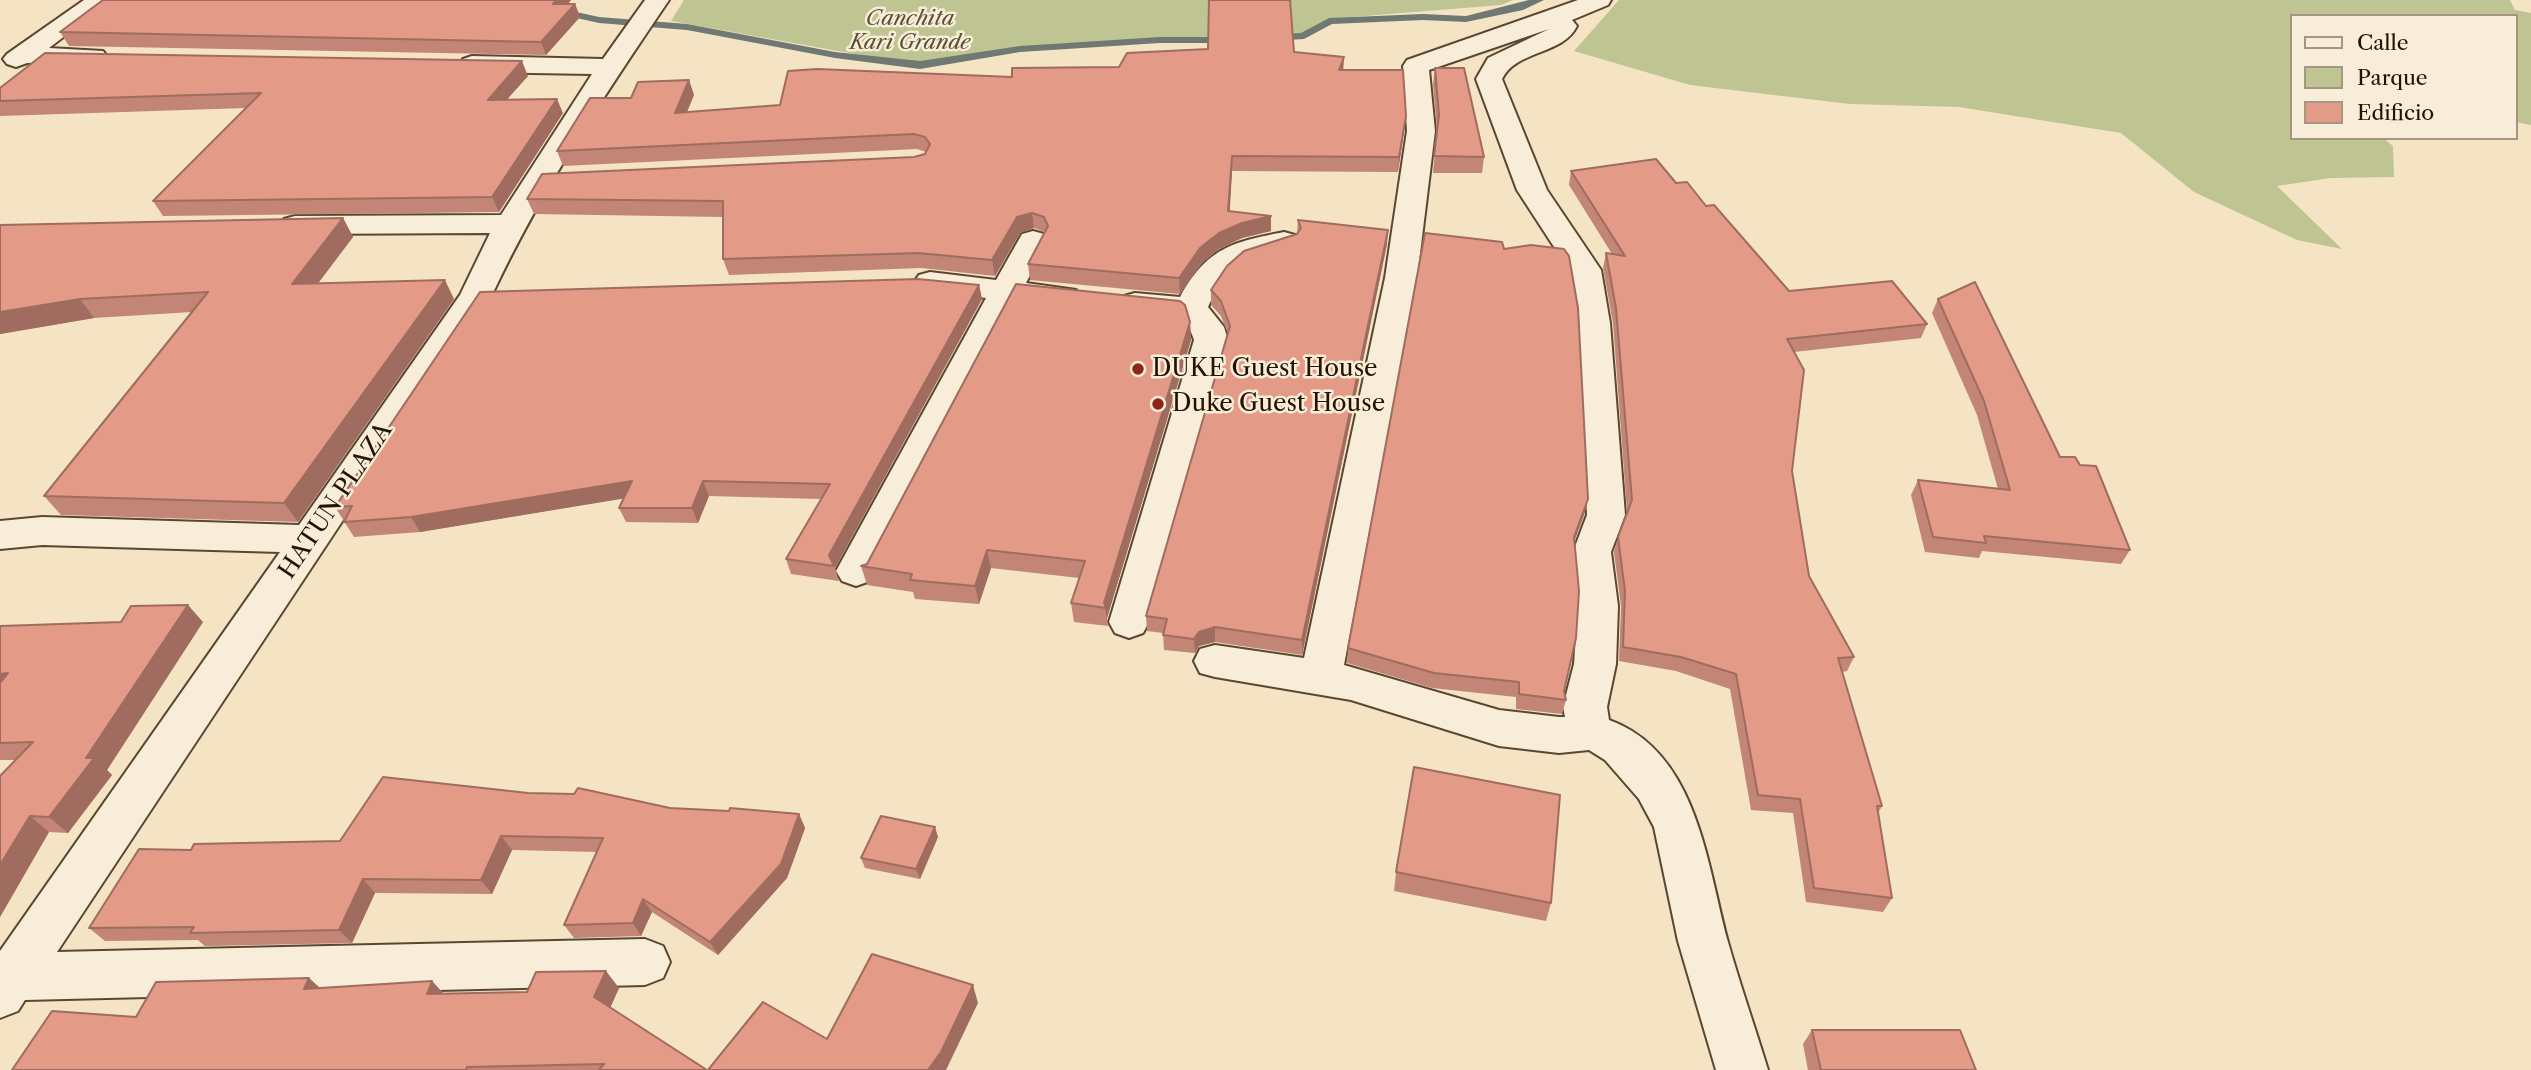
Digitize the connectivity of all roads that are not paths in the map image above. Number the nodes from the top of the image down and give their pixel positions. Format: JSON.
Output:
{"nodes":[{"id":1,"x":100,"y":0,"type":"edge"},
{"id":2,"x":1599,"y":0,"type":"edge"},
{"id":3,"x":648,"y":15,"type":"edge"},
{"id":4,"x":1553,"y":19,"type":"junction"},
{"id":5,"x":1436,"y":45,"type":"dead end"},
{"id":6,"x":22,"y":55,"type":"junction"},
{"id":7,"x":118,"y":57,"type":"edge"},
{"id":8,"x":446,"y":64,"type":"edge"},
{"id":9,"x":610,"y":68,"type":"junction"},
{"id":10,"x":0,"y":70,"type":"edge"},
{"id":11,"x":510,"y":224,"type":"junction"},
{"id":12,"x":263,"y":226,"type":"edge"},
{"id":13,"x":1033,"y":240,"type":"dead end"},
{"id":14,"x":1284,"y":241,"type":"edge"},
{"id":15,"x":896,"y":281,"type":"edge"},
{"id":16,"x":1006,"y":292,"type":"junction"},
{"id":17,"x":1197,"y":313,"type":"junction"},
{"id":18,"x":0,"y":535,"type":"edge"},
{"id":19,"x":310,"y":539,"type":"junction"},
{"id":20,"x":856,"y":570,"type":"dead end"},
{"id":21,"x":1129,"y":622,"type":"dead end"},
{"id":22,"x":1215,"y":661,"type":"dead end"},
{"id":23,"x":1321,"y":676,"type":"junction"},
{"id":24,"x":1589,"y":732,"type":"junction"},
{"id":25,"x":645,"y":962,"type":"dead end"},
{"id":26,"x":6,"y":985,"type":"edge"},
{"id":27,"x":1742,"y":1070,"type":"edge"}],
"edges":[{"from":1,"to":6,"type":"street"},
{"from":2,"to":4,"type":"street"},
{"from":3,"to":9,"type":"street","name":"HATUN PLAZA"},
{"from":4,"to":5,"type":"street"},
{"from":4,"to":23,"type":"street"},
{"from":4,"to":24,"type":"street"},
{"from":6,"to":7,"type":"street"},
{"from":6,"to":10,"type":"street"},
{"from":8,"to":9,"type":"street"},
{"from":9,"to":11,"type":"street","name":"HATUN PLAZA"},
{"from":11,"to":12,"type":"street"},
{"from":11,"to":19,"type":"street","name":"HATUN PLAZA"},
{"from":13,"to":16,"type":"street"},
{"from":14,"to":17,"type":"street"},
{"from":15,"to":16,"type":"street"},
{"from":16,"to":17,"type":"street"},
{"from":16,"to":20,"type":"street"},
{"from":17,"to":21,"type":"street"},
{"from":18,"to":19,"type":"street"},
{"from":19,"to":26,"type":"street","name":"HATUN PLAZA"},
{"from":22,"to":23,"type":"street"},
{"from":23,"to":24,"type":"street"},
{"from":24,"to":27,"type":"street"},
{"from":25,"to":26,"type":"street"}]}
